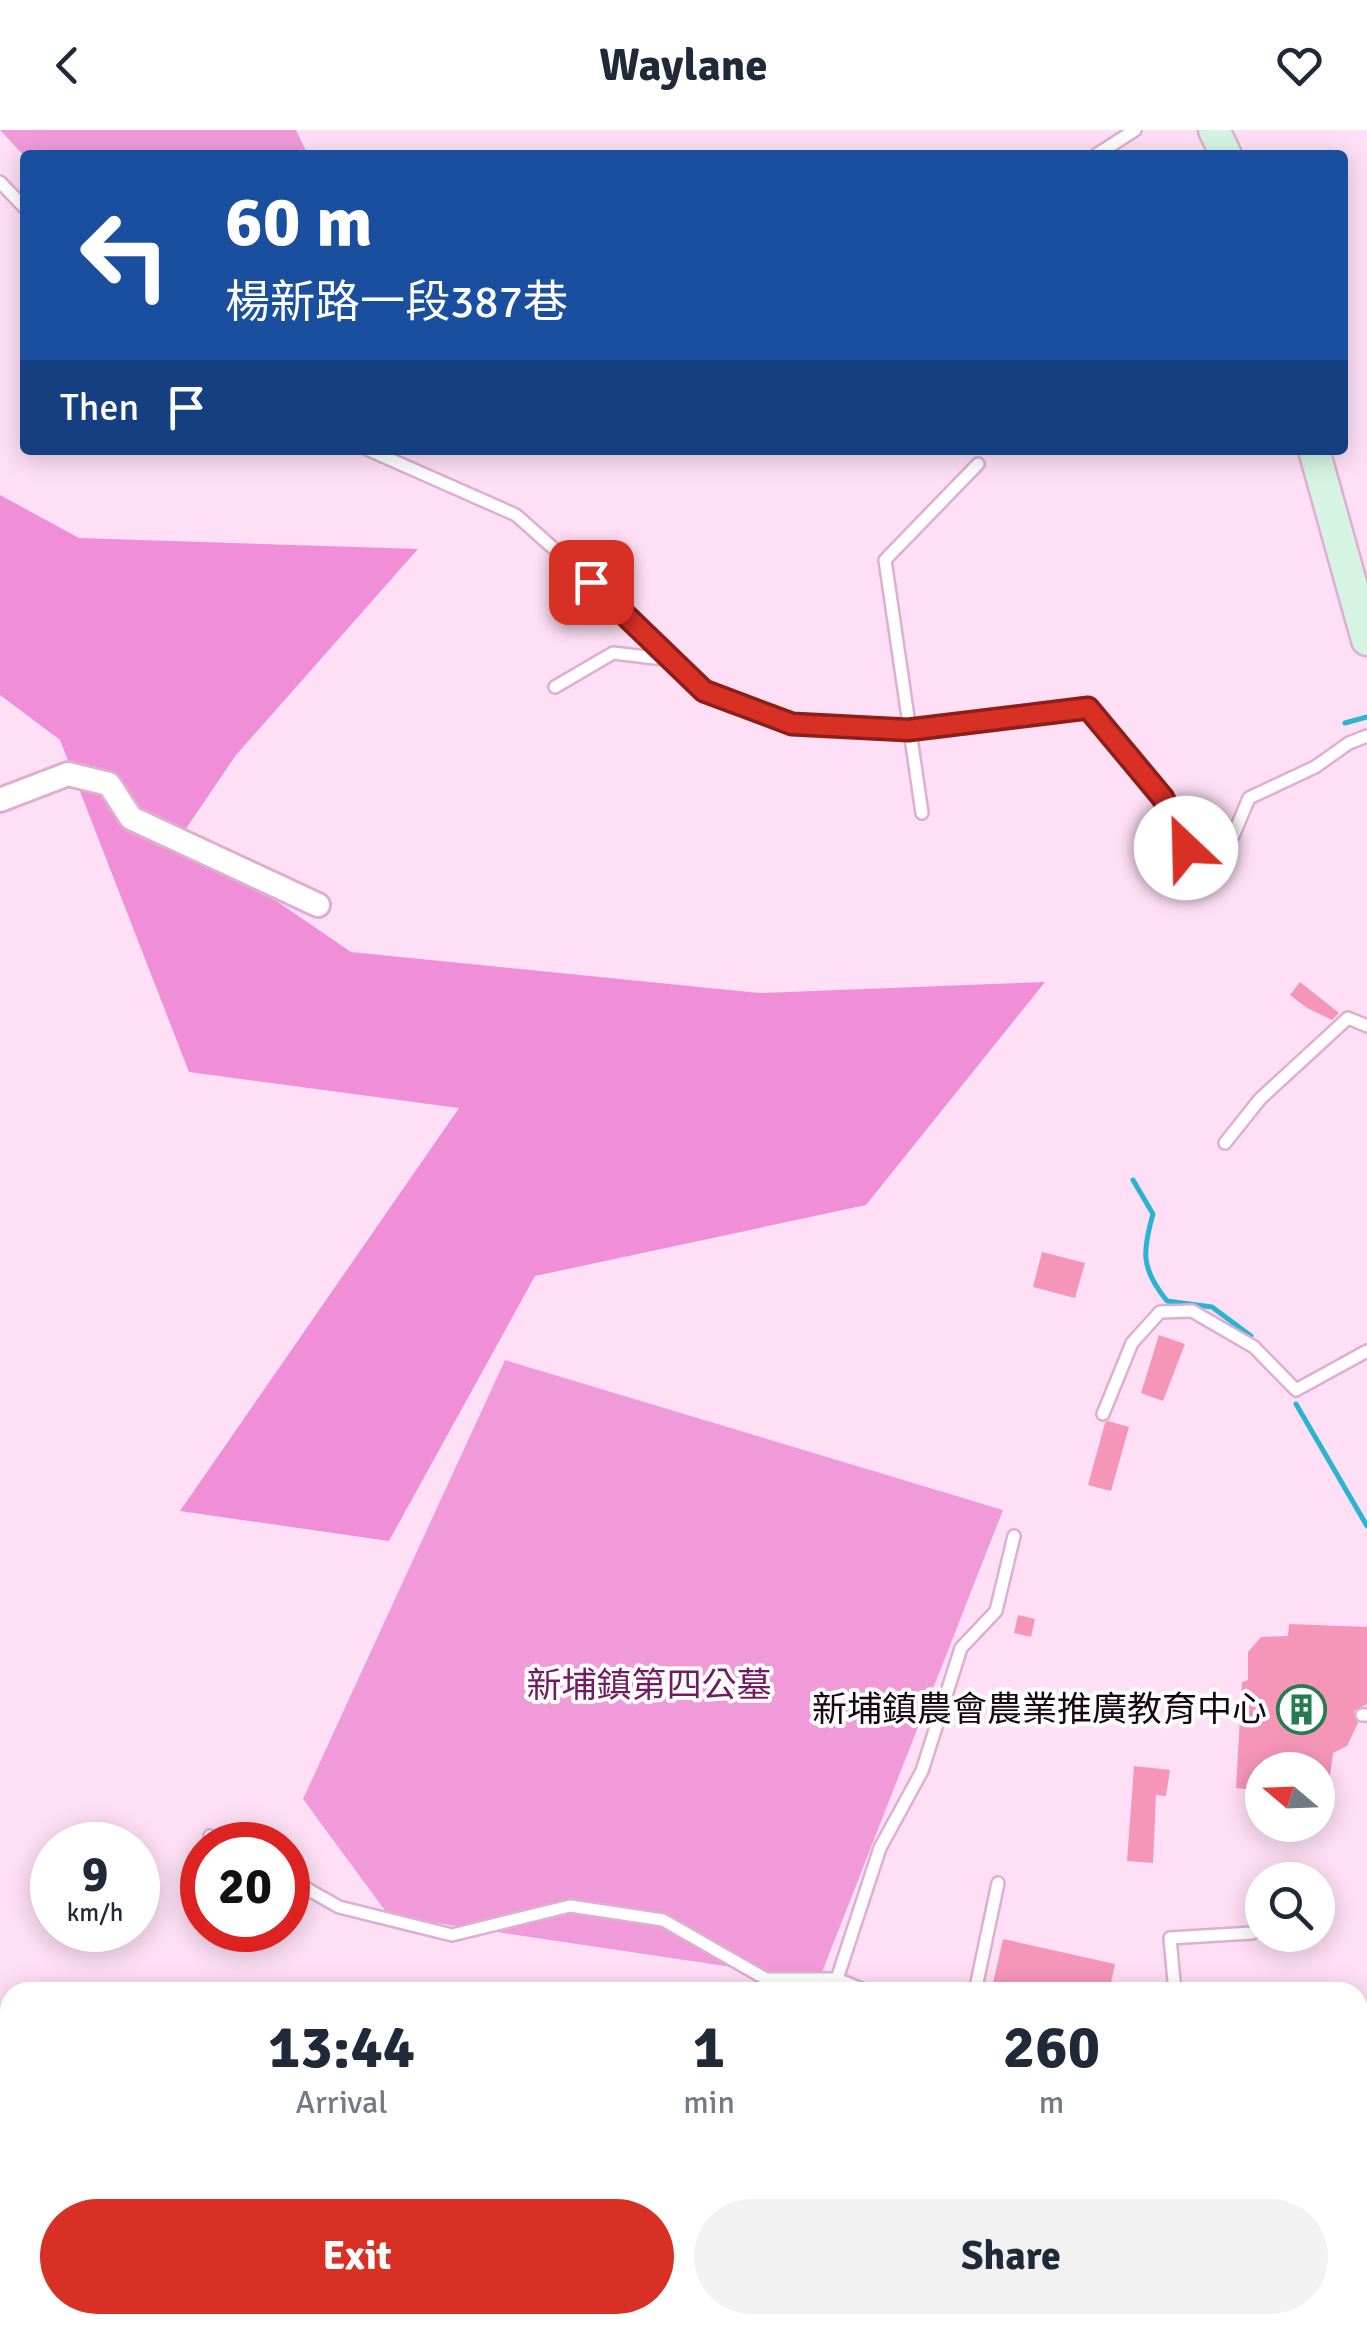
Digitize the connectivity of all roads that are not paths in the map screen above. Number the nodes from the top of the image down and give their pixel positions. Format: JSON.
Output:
{"nodes":[{"id":1,"x":1135,"y":130,"type":"edge"},
{"id":2,"x":1104,"y":150,"type":"edge"},
{"id":3,"x":0,"y":182,"type":"edge"},
{"id":4,"x":20,"y":203,"type":"edge"},
{"id":5,"x":380,"y":455,"type":"edge"},
{"id":6,"x":1315,"y":455,"type":"edge"},
{"id":7,"x":978,"y":464,"type":"dead end"},
{"id":8,"x":1367,"y":640,"type":"edge"},
{"id":9,"x":672,"y":660,"type":"junction"},
{"id":10,"x":555,"y":687,"type":"dead end"},
{"id":11,"x":908,"y":730,"type":"junction"},
{"id":12,"x":1367,"y":736,"type":"edge"},
{"id":13,"x":0,"y":800,"type":"edge"},
{"id":14,"x":922,"y":813,"type":"dead end"},
{"id":15,"x":318,"y":905,"type":"dead end"},
{"id":16,"x":1367,"y":1026,"type":"edge"},
{"id":17,"x":1226,"y":1143,"type":"dead end"},
{"id":18,"x":1367,"y":1351,"type":"edge"},
{"id":19,"x":1103,"y":1414,"type":"dead end"},
{"id":20,"x":1014,"y":1536,"type":"dead end"},
{"id":21,"x":998,"y":1883,"type":"dead end"},
{"id":22,"x":310,"y":1891,"type":"edge"},
{"id":23,"x":1245,"y":1933,"type":"edge"},
{"id":24,"x":837,"y":1978,"type":"junction"},
{"id":25,"x":846,"y":1982,"type":"edge"},
{"id":26,"x":977,"y":1982,"type":"edge"},
{"id":27,"x":1174,"y":1982,"type":"edge"}],
"edges":[{"from":1,"to":2,"type":"lane"},
{"from":3,"to":4,"type":"lane"},
{"from":5,"to":9,"type":"lane"},
{"from":6,"to":8,"type":"main road"},
{"from":7,"to":11,"type":"lane"},
{"from":9,"to":10,"type":"lane"},
{"from":9,"to":11,"type":"lane"},
{"from":11,"to":12,"type":"lane"},
{"from":11,"to":14,"type":"lane"},
{"from":13,"to":15,"type":"street"},
{"from":16,"to":17,"type":"lane"},
{"from":18,"to":19,"type":"lane"},
{"from":20,"to":24,"type":"lane"},
{"from":21,"to":26,"type":"lane"},
{"from":22,"to":24,"type":"lane"},
{"from":23,"to":27,"type":"lane"},
{"from":24,"to":25,"type":"lane"}]}
